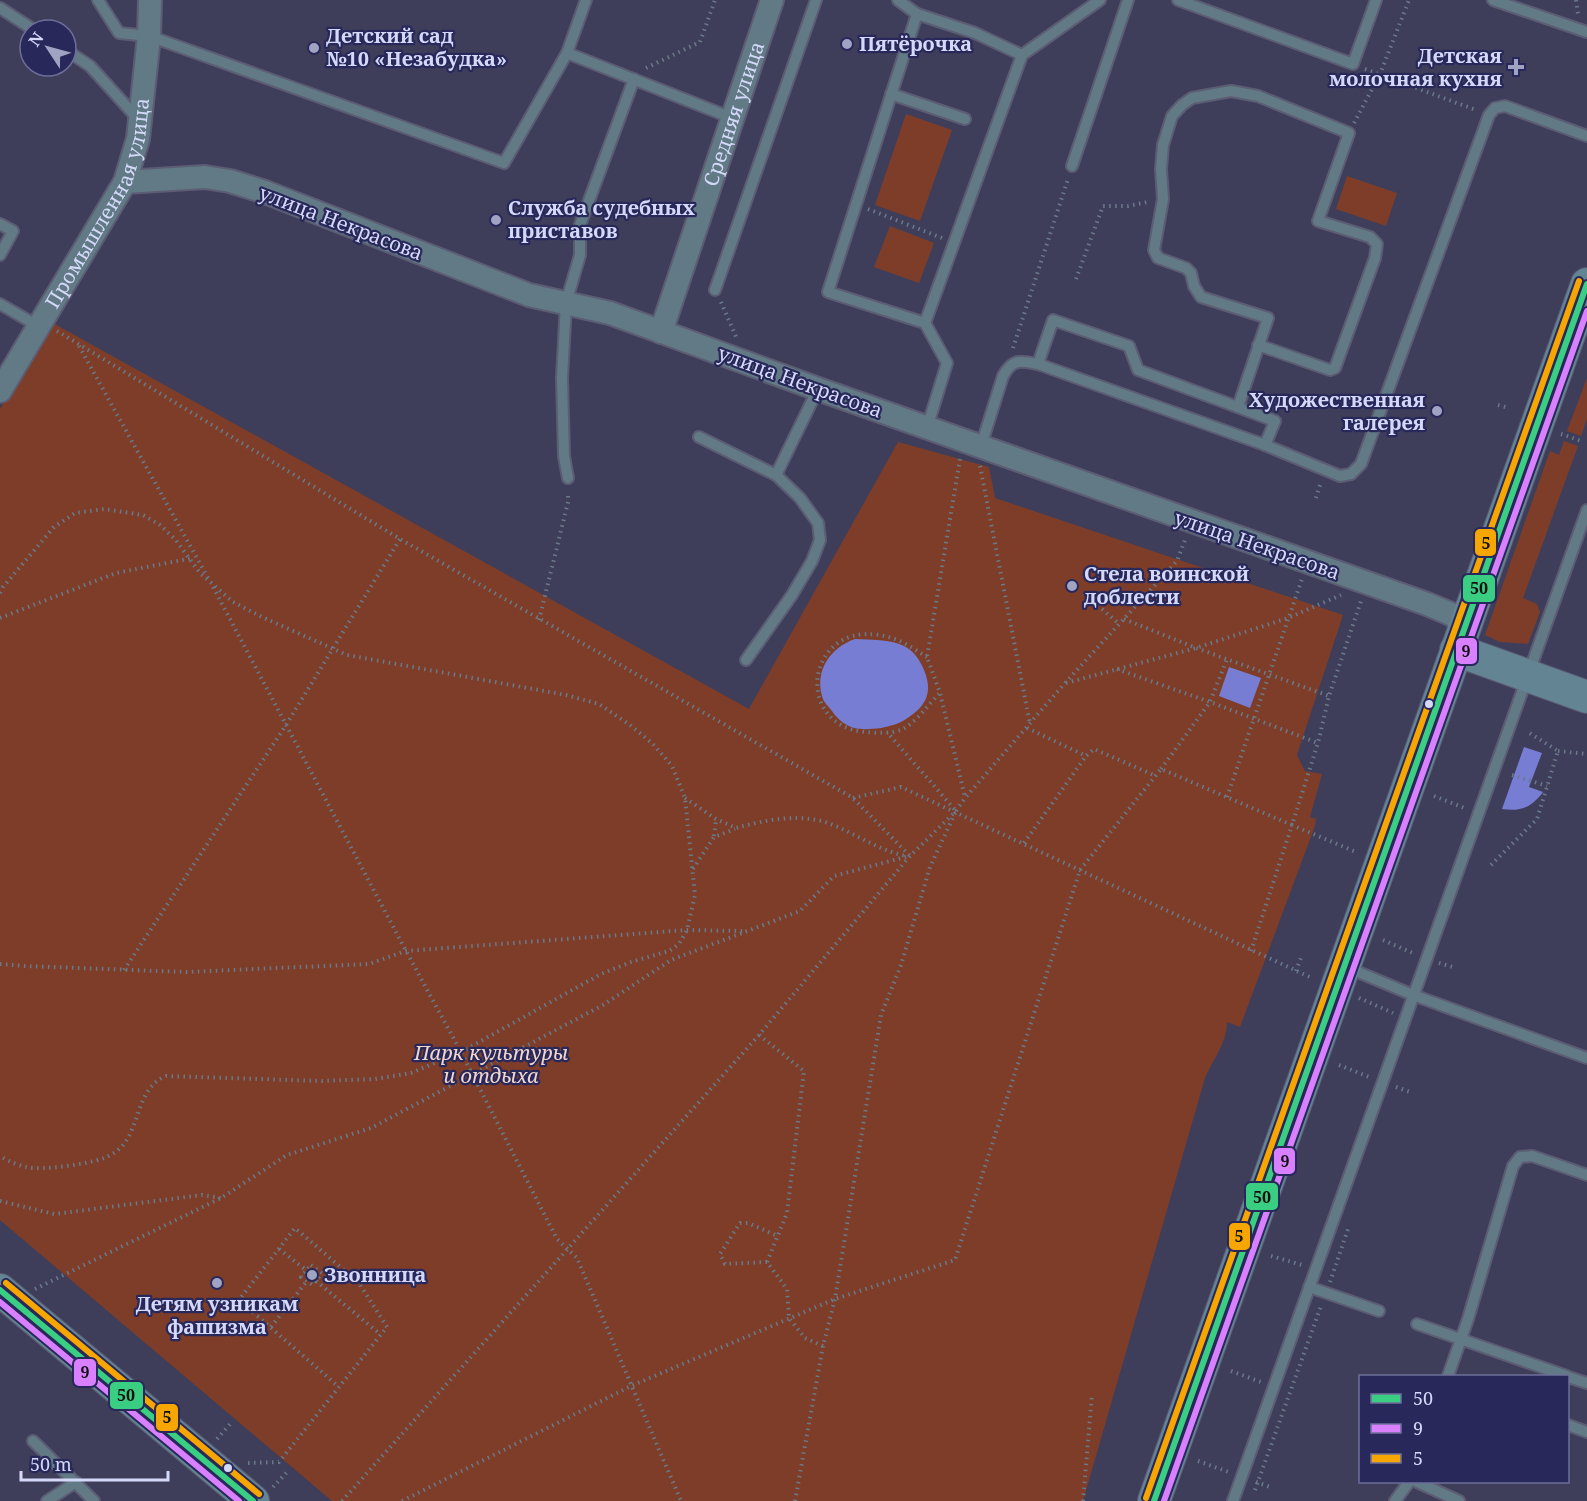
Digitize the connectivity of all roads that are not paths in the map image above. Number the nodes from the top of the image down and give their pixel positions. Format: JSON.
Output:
{"nodes":[{"id":1,"x":98,"y":0,"type":"edge"},
{"id":2,"x":150,"y":0,"type":"edge"},
{"id":3,"x":586,"y":0,"type":"edge"},
{"id":4,"x":772,"y":0,"type":"edge"},
{"id":5,"x":816,"y":0,"type":"edge"},
{"id":6,"x":898,"y":0,"type":"edge"},
{"id":7,"x":1100,"y":0,"type":"edge"},
{"id":8,"x":1128,"y":0,"type":"edge"},
{"id":9,"x":1178,"y":0,"type":"edge"},
{"id":10,"x":1376,"y":0,"type":"edge"},
{"id":11,"x":1493,"y":0,"type":"edge"},
{"id":12,"x":0,"y":8,"type":"edge"},
{"id":13,"x":917,"y":14,"type":"junction"},
{"id":14,"x":18,"y":20,"type":"edge"},
{"id":15,"x":1587,"y":32,"type":"edge"},
{"id":16,"x":149,"y":36,"type":"junction"},
{"id":17,"x":567,"y":52,"type":"junction"},
{"id":18,"x":1022,"y":56,"type":"junction"},
{"id":19,"x":78,"y":58,"type":"edge"},
{"id":20,"x":631,"y":78,"type":"junction"},
{"id":21,"x":891,"y":94,"type":"junction"},
{"id":22,"x":732,"y":118,"type":"junction"},
{"id":23,"x":965,"y":119,"type":"dead end"},
{"id":24,"x":141,"y":121,"type":"junction"},
{"id":25,"x":1587,"y":136,"type":"edge"},
{"id":26,"x":1072,"y":166,"type":"road end"},
{"id":27,"x":125,"y":182,"type":"junction"},
{"id":28,"x":0,"y":224,"type":"edge"},
{"id":29,"x":0,"y":255,"type":"edge"},
{"id":30,"x":1587,"y":284,"type":"edge"},
{"id":31,"x":715,"y":290,"type":"road end"},
{"id":32,"x":566,"y":303,"type":"junction"},
{"id":33,"x":0,"y":304,"type":"edge"},
{"id":34,"x":39,"y":323,"type":"junction"},
{"id":35,"x":924,"y":324,"type":"junction"},
{"id":36,"x":661,"y":332,"type":"junction"},
{"id":37,"x":1258,"y":345,"type":"junction"},
{"id":38,"x":1038,"y":364,"type":"junction"},
{"id":39,"x":818,"y":389,"type":"junction"},
{"id":40,"x":0,"y":391,"type":"edge"},
{"id":41,"x":1238,"y":407,"type":"junction"},
{"id":42,"x":927,"y":428,"type":"junction"},
{"id":43,"x":699,"y":437,"type":"dead end"},
{"id":44,"x":1265,"y":445,"type":"junction"},
{"id":45,"x":975,"y":448,"type":"junction"},
{"id":46,"x":776,"y":475,"type":"junction"},
{"id":47,"x":568,"y":478,"type":"road end"},
{"id":48,"x":1587,"y":510,"type":"edge"},
{"id":49,"x":1461,"y":638,"type":"junction"},
{"id":50,"x":746,"y":660,"type":"dead end"},
{"id":51,"x":1527,"y":675,"type":"junction"},
{"id":52,"x":1587,"y":697,"type":"edge"},
{"id":53,"x":1348,"y":981,"type":"junction"},
{"id":54,"x":1413,"y":995,"type":"junction"},
{"id":55,"x":1587,"y":1058,"type":"edge"},
{"id":56,"x":1587,"y":1175,"type":"edge"},
{"id":57,"x":1309,"y":1287,"type":"junction"},
{"id":58,"x":10,"y":1294,"type":"edge"},
{"id":59,"x":1379,"y":1311,"type":"dead end"},
{"id":60,"x":1418,"y":1324,"type":"dead end"},
{"id":61,"x":1460,"y":1341,"type":"junction"},
{"id":62,"x":1449,"y":1375,"type":"edge"},
{"id":63,"x":1561,"y":1375,"type":"edge"},
{"id":64,"x":1569,"y":1378,"type":"edge"},
{"id":65,"x":1587,"y":1383,"type":"edge"},
{"id":66,"x":1569,"y":1425,"type":"edge"},
{"id":67,"x":1587,"y":1432,"type":"edge"},
{"id":68,"x":33,"y":1441,"type":"dead end"},
{"id":69,"x":76,"y":1482,"type":"junction"},
{"id":70,"x":1408,"y":1483,"type":"edge"},
{"id":71,"x":1419,"y":1483,"type":"edge"},
{"id":72,"x":263,"y":1495,"type":"edge"},
{"id":73,"x":47,"y":1501,"type":"edge"},
{"id":74,"x":94,"y":1501,"type":"edge"},
{"id":75,"x":1154,"y":1501,"type":"edge"},
{"id":76,"x":1233,"y":1501,"type":"edge"},
{"id":77,"x":1395,"y":1501,"type":"edge"},
{"id":78,"x":1460,"y":1501,"type":"edge"}],
"edges":[{"from":1,"to":16,"type":"lane"},
{"from":2,"to":16,"type":"street","name":"Промышленная улица"},
{"from":3,"to":17,"type":"lane"},
{"from":4,"to":22,"type":"street","name":"Средняя улица"},
{"from":5,"to":31,"type":"lane"},
{"from":6,"to":13,"type":"lane"},
{"from":7,"to":18,"type":"lane"},
{"from":8,"to":26,"type":"lane"},
{"from":9,"to":10,"type":"lane"},
{"from":11,"to":15,"type":"lane"},
{"from":12,"to":14,"type":"lane"},
{"from":13,"to":18,"type":"lane"},
{"from":13,"to":21,"type":"lane"},
{"from":16,"to":17,"type":"lane"},
{"from":16,"to":24,"type":"street","name":"Промышленная улица"},
{"from":17,"to":20,"type":"lane"},
{"from":18,"to":35,"type":"lane"},
{"from":19,"to":24,"type":"lane"},
{"from":20,"to":22,"type":"lane"},
{"from":20,"to":32,"type":"lane"},
{"from":21,"to":23,"type":"lane"},
{"from":21,"to":35,"type":"lane"},
{"from":22,"to":36,"type":"street","name":"Средняя улица"},
{"from":24,"to":27,"type":"street","name":"Промышленная улица"},
{"from":25,"to":44,"type":"lane"},
{"from":27,"to":32,"type":"street","name":"улица Некрасова"},
{"from":27,"to":34,"type":"street","name":"Промышленная улица"},
{"from":28,"to":29,"type":"lane"},
{"from":30,"to":49,"type":"street"},
{"from":32,"to":36,"type":"street","name":"улица Некрасова"},
{"from":32,"to":47,"type":"lane"},
{"from":33,"to":34,"type":"lane"},
{"from":34,"to":40,"type":"street","name":"Промышленная улица"},
{"from":35,"to":42,"type":"lane"},
{"from":36,"to":39,"type":"street","name":"улица Некрасова"},
{"from":37,"to":37,"type":"lane"},
{"from":37,"to":41,"type":"lane"},
{"from":38,"to":41,"type":"lane"},
{"from":38,"to":44,"type":"lane"},
{"from":38,"to":45,"type":"lane"},
{"from":39,"to":42,"type":"street","name":"улица Некрасова"},
{"from":39,"to":46,"type":"lane"},
{"from":41,"to":44,"type":"lane"},
{"from":42,"to":45,"type":"street","name":"улица Некрасова"},
{"from":43,"to":46,"type":"lane"},
{"from":45,"to":49,"type":"street","name":"улица Некрасова"},
{"from":46,"to":50,"type":"lane"},
{"from":48,"to":51,"type":"lane"},
{"from":49,"to":51,"type":"street","name":"улица Некрасова"},
{"from":49,"to":53,"type":"street"},
{"from":51,"to":52,"type":"street","name":"улица Некрасова"},
{"from":51,"to":54,"type":"lane"},
{"from":53,"to":54,"type":"lane"},
{"from":53,"to":75,"type":"street"},
{"from":54,"to":55,"type":"lane"},
{"from":54,"to":57,"type":"lane"},
{"from":56,"to":61,"type":"lane"},
{"from":57,"to":59,"type":"lane"},
{"from":57,"to":76,"type":"lane"},
{"from":58,"to":72,"type":"street"},
{"from":60,"to":61,"type":"lane"},
{"from":61,"to":62,"type":"lane"},
{"from":61,"to":63,"type":"lane"},
{"from":64,"to":65,"type":"lane"},
{"from":66,"to":67,"type":"lane"},
{"from":68,"to":69,"type":"lane"},
{"from":69,"to":73,"type":"lane"},
{"from":69,"to":74,"type":"lane"},
{"from":70,"to":77,"type":"lane"},
{"from":71,"to":78,"type":"lane"}]}
